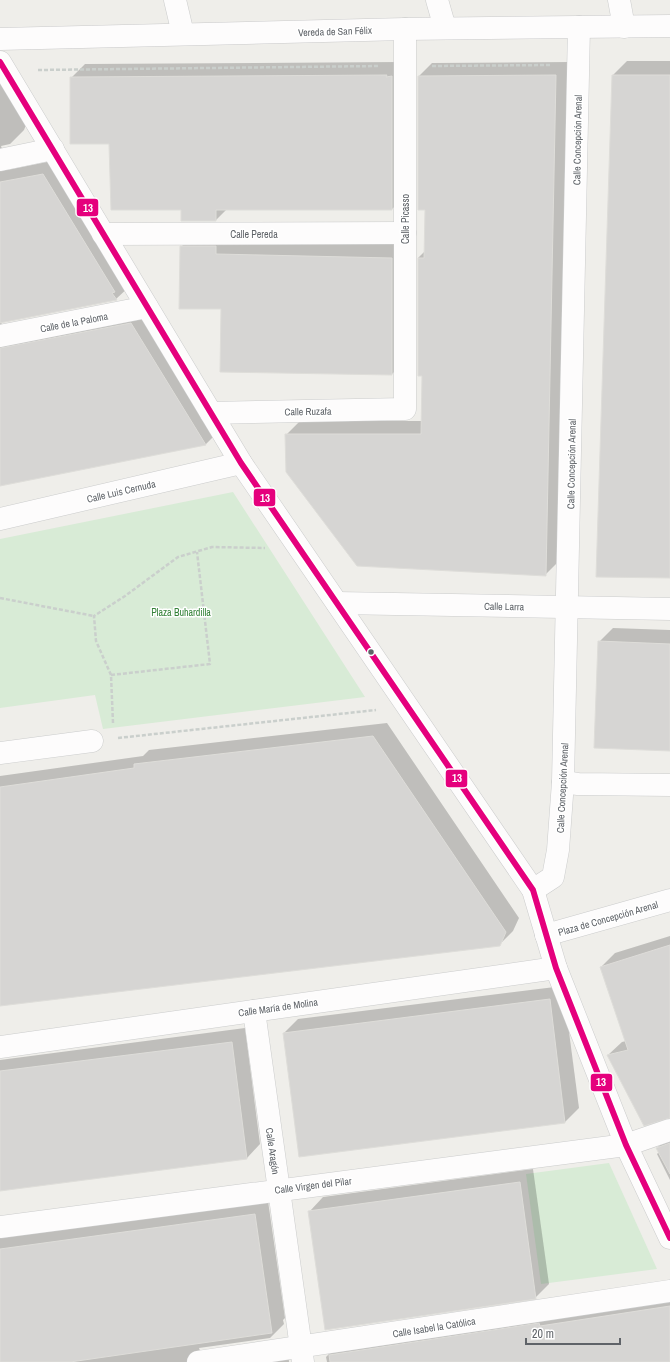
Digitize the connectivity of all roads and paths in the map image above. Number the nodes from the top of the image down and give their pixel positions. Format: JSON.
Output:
{"nodes":[{"id":1,"x":175,"y":0,"type":"edge"},
{"id":2,"x":437,"y":0,"type":"edge"},
{"id":3,"x":619,"y":0,"type":"edge"},
{"id":4,"x":670,"y":26,"type":"edge"},
{"id":5,"x":579,"y":27,"type":"junction"},
{"id":6,"x":624,"y":27,"type":"junction"},
{"id":7,"x":446,"y":28,"type":"junction"},
{"id":8,"x":405,"y":29,"type":"junction"},
{"id":9,"x":183,"y":34,"type":"junction"},
{"id":10,"x":0,"y":39,"type":"edge"},
{"id":11,"x":578,"y":65,"type":"junction"},
{"id":12,"x":2,"y":66,"type":"edge"},
{"id":13,"x":405,"y":66,"type":"junction"},
{"id":14,"x":53,"y":149,"type":"junction"},
{"id":15,"x":0,"y":160,"type":"edge"},
{"id":16,"x":405,"y":233,"type":"junction"},
{"id":17,"x":103,"y":234,"type":"junction"},
{"id":18,"x":147,"y":307,"type":"junction"},
{"id":19,"x":0,"y":336,"type":"edge"},
{"id":20,"x":405,"y":409,"type":"joint"},
{"id":21,"x":211,"y":413,"type":"junction"},
{"id":22,"x":241,"y":463,"type":"junction"},
{"id":23,"x":0,"y":519,"type":"edge"},
{"id":24,"x":299,"y":548,"type":"junction"},
{"id":25,"x":197,"y":552,"type":"junction"},
{"id":26,"x":0,"y":598,"type":"edge"},
{"id":27,"x":337,"y":603,"type":"junction"},
{"id":28,"x":568,"y":607,"type":"junction"},
{"id":29,"x":670,"y":609,"type":"edge"},
{"id":30,"x":94,"y":616,"type":"junction"},
{"id":31,"x":111,"y":675,"type":"junction"},
{"id":32,"x":408,"y":707,"type":"junction"},
{"id":33,"x":114,"y":730,"type":"dead end"},
{"id":34,"x":114,"y":738,"type":"dead end"},
{"id":35,"x":92,"y":741,"type":"dead end"},
{"id":36,"x":0,"y":752,"type":"edge"},
{"id":37,"x":563,"y":782,"type":"junction"},
{"id":38,"x":670,"y":785,"type":"edge"},
{"id":39,"x":533,"y":890,"type":"junction"},
{"id":40,"x":670,"y":900,"type":"edge"},
{"id":41,"x":546,"y":935,"type":"junction"},
{"id":42,"x":556,"y":968,"type":"junction"},
{"id":43,"x":254,"y":1011,"type":"junction"},
{"id":44,"x":0,"y":1047,"type":"edge"},
{"id":45,"x":670,"y":1130,"type":"edge"},
{"id":46,"x":626,"y":1145,"type":"junction"},
{"id":47,"x":278,"y":1190,"type":"junction"},
{"id":48,"x":0,"y":1227,"type":"edge"},
{"id":49,"x":670,"y":1238,"type":"edge"},
{"id":50,"x":670,"y":1291,"type":"edge"},
{"id":51,"x":302,"y":1354,"type":"edge"},
{"id":52,"x":198,"y":1362,"type":"edge"}],
"edges":[{"from":1,"to":9,"type":"street"},
{"from":2,"to":7,"type":"street"},
{"from":3,"to":6,"type":"street"},
{"from":4,"to":6,"type":"street","name":"Vereda de San Félix"},
{"from":5,"to":6,"type":"street","name":"Vereda de San Félix"},
{"from":5,"to":7,"type":"street","name":"Vereda de San Félix"},
{"from":5,"to":11,"type":"street","name":"Calle Concepción Arenal"},
{"from":7,"to":8,"type":"street","name":"Vereda de San Félix"},
{"from":8,"to":9,"type":"street","name":"Vereda de San Félix"},
{"from":8,"to":13,"type":"street","name":"Calle Picasso"},
{"from":9,"to":10,"type":"street","name":"Vereda de San Félix"},
{"from":11,"to":13,"type":"path"},
{"from":11,"to":28,"type":"street","name":"Calle Concepción Arenal"},
{"from":12,"to":13,"type":"path"},
{"from":12,"to":14,"type":"street"},
{"from":13,"to":16,"type":"street","name":"Calle Picasso"},
{"from":14,"to":15,"type":"street"},
{"from":14,"to":17,"type":"street"},
{"from":16,"to":17,"type":"street","name":"Calle Pereda"},
{"from":16,"to":20,"type":"street","name":"Calle Picasso"},
{"from":17,"to":18,"type":"street"},
{"from":18,"to":19,"type":"street","name":"Calle de la Paloma"},
{"from":18,"to":21,"type":"street"},
{"from":20,"to":21,"type":"street","name":"Calle Ruzafa"},
{"from":21,"to":22,"type":"street"},
{"from":22,"to":23,"type":"street","name":"Calle Luis Cernuda"},
{"from":22,"to":24,"type":"street"},
{"from":24,"to":25,"type":"path"},
{"from":24,"to":27,"type":"street"},
{"from":25,"to":30,"type":"path"},
{"from":25,"to":31,"type":"path"},
{"from":26,"to":30,"type":"path"},
{"from":27,"to":28,"type":"street","name":"Calle Larra"},
{"from":27,"to":32,"type":"street"},
{"from":28,"to":29,"type":"street","name":"Calle Larra"},
{"from":28,"to":37,"type":"street","name":"Calle Concepción Arenal"},
{"from":30,"to":31,"type":"path"},
{"from":31,"to":33,"type":"path"},
{"from":32,"to":34,"type":"path"},
{"from":32,"to":39,"type":"street"},
{"from":35,"to":36,"type":"street"},
{"from":37,"to":38,"type":"street"},
{"from":37,"to":39,"type":"street","name":"Calle Concepción Arenal"},
{"from":39,"to":41,"type":"street"},
{"from":40,"to":41,"type":"street","name":"Plaza de Concepción Arenal"},
{"from":41,"to":42,"type":"street"},
{"from":42,"to":43,"type":"street","name":"Calle María de Molina"},
{"from":42,"to":46,"type":"street"},
{"from":43,"to":44,"type":"street","name":"Calle María de Molina"},
{"from":43,"to":47,"type":"street","name":"Calle Aragón"},
{"from":45,"to":46,"type":"street","name":"Calle Virgen del Pilar"},
{"from":46,"to":47,"type":"street","name":"Calle Virgen del Pilar"},
{"from":46,"to":49,"type":"street"},
{"from":47,"to":48,"type":"street","name":"Calle Virgen del Pilar"},
{"from":47,"to":51,"type":"street","name":"Calle Aragón"},
{"from":50,"to":51,"type":"street","name":"Calle Isabel la Católica"},
{"from":51,"to":52,"type":"street","name":"Calle Isabel la Católica"}]}
